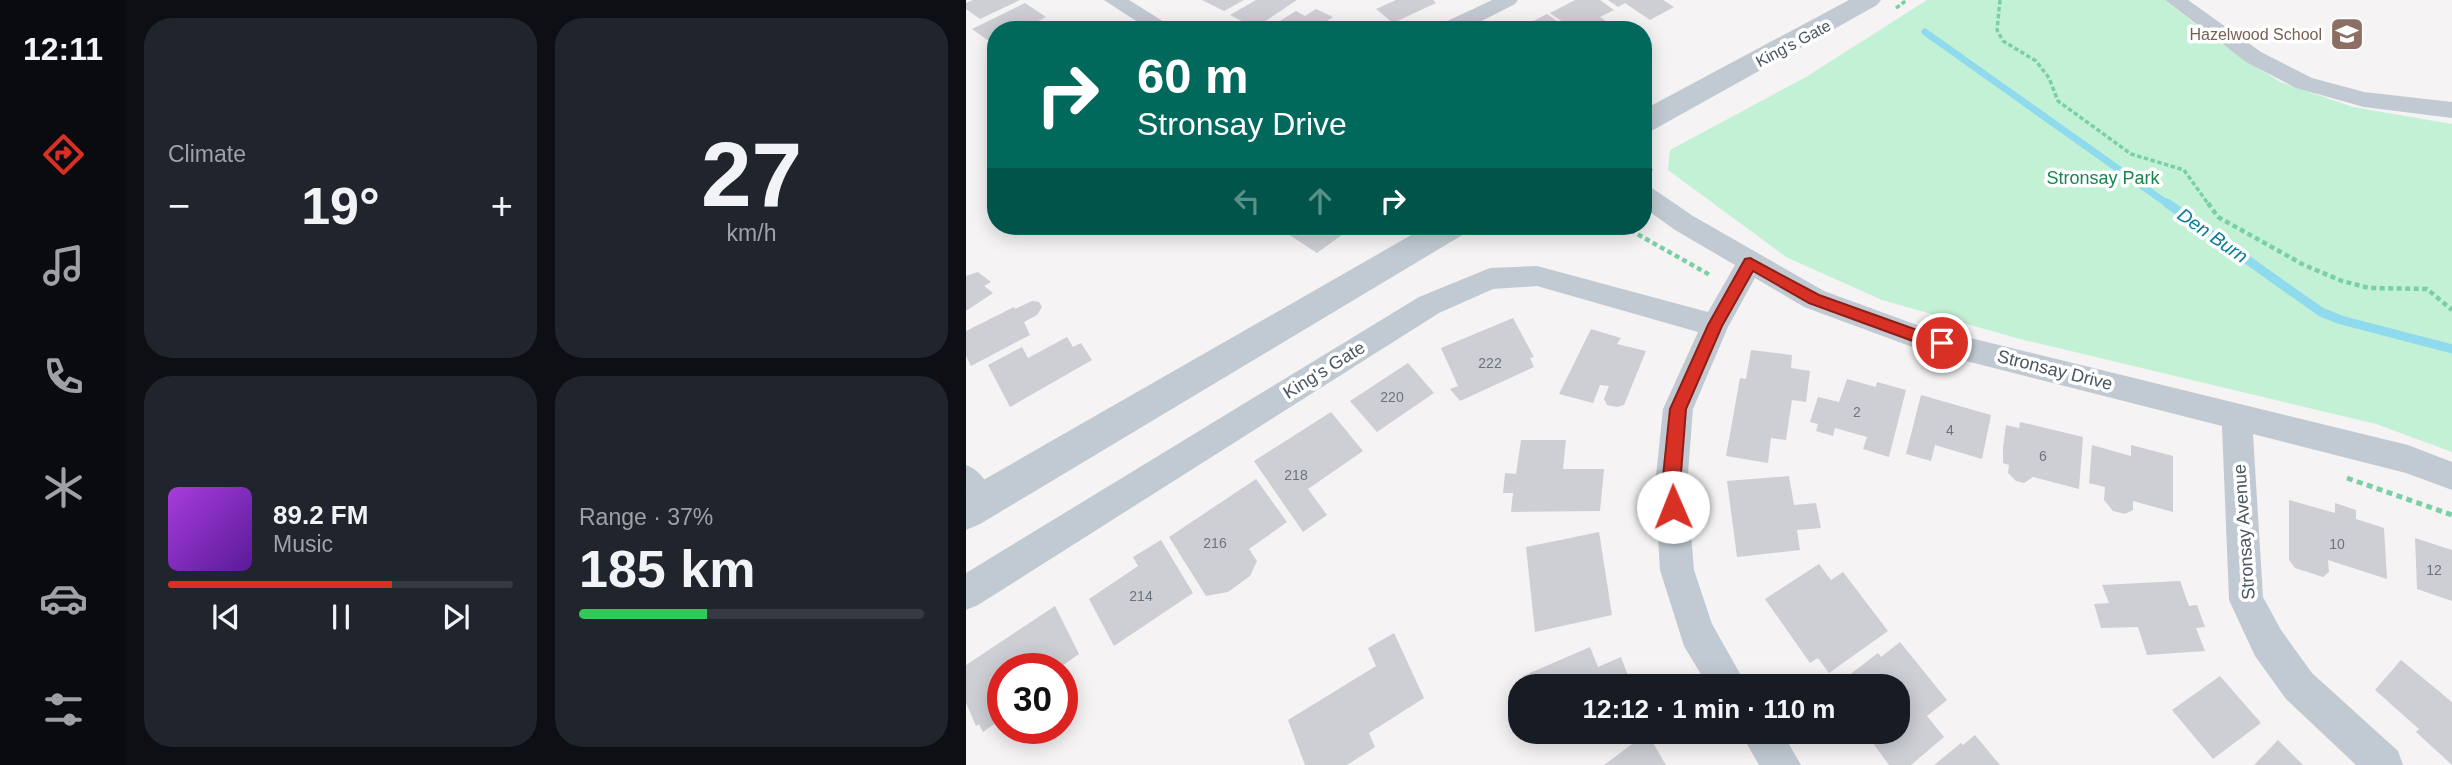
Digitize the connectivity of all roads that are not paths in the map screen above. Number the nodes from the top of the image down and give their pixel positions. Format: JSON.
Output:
{"nodes":[{"id":1,"x":1114,"y":0,"type":"edge"},
{"id":2,"x":1508,"y":0,"type":"edge"},
{"id":3,"x":1868,"y":0,"type":"edge"},
{"id":4,"x":2175,"y":0,"type":"edge"},
{"id":5,"x":1150,"y":21,"type":"edge"},
{"id":6,"x":1465,"y":21,"type":"edge"},
{"id":7,"x":2452,"y":110,"type":"edge"},
{"id":8,"x":1652,"y":132,"type":"edge"},
{"id":9,"x":1652,"y":185,"type":"edge"},
{"id":10,"x":1437,"y":235,"type":"edge"},
{"id":11,"x":1743,"y":276,"type":"junction"},
{"id":12,"x":1715,"y":325,"type":"junction"},
{"id":13,"x":2237,"y":415,"type":"junction"},
{"id":14,"x":2452,"y":476,"type":"edge"},
{"id":15,"x":971,"y":498,"type":"edge"},
{"id":16,"x":966,"y":593,"type":"edge"},
{"id":17,"x":1722,"y":674,"type":"edge"},
{"id":18,"x":1767,"y":744,"type":"edge"},
{"id":19,"x":1782,"y":765,"type":"edge"},
{"id":20,"x":2384,"y":765,"type":"edge"}],
"edges":[{"from":1,"to":5,"type":"street"},
{"from":2,"to":6,"type":"street"},
{"from":3,"to":8,"type":"street","name":"King's Gate"},
{"from":4,"to":7,"type":"street"},
{"from":9,"to":11,"type":"street","name":"Stronsay Drive"},
{"from":10,"to":15,"type":"street"},
{"from":11,"to":12,"type":"street"},
{"from":11,"to":13,"type":"street","name":"Stronsay Drive"},
{"from":12,"to":16,"type":"street","name":"King's Gate"},
{"from":12,"to":17,"type":"street"},
{"from":13,"to":14,"type":"street","name":"Stronsay Drive"},
{"from":13,"to":20,"type":"street","name":"Stronsay Avenue"},
{"from":18,"to":19,"type":"street"}]}
